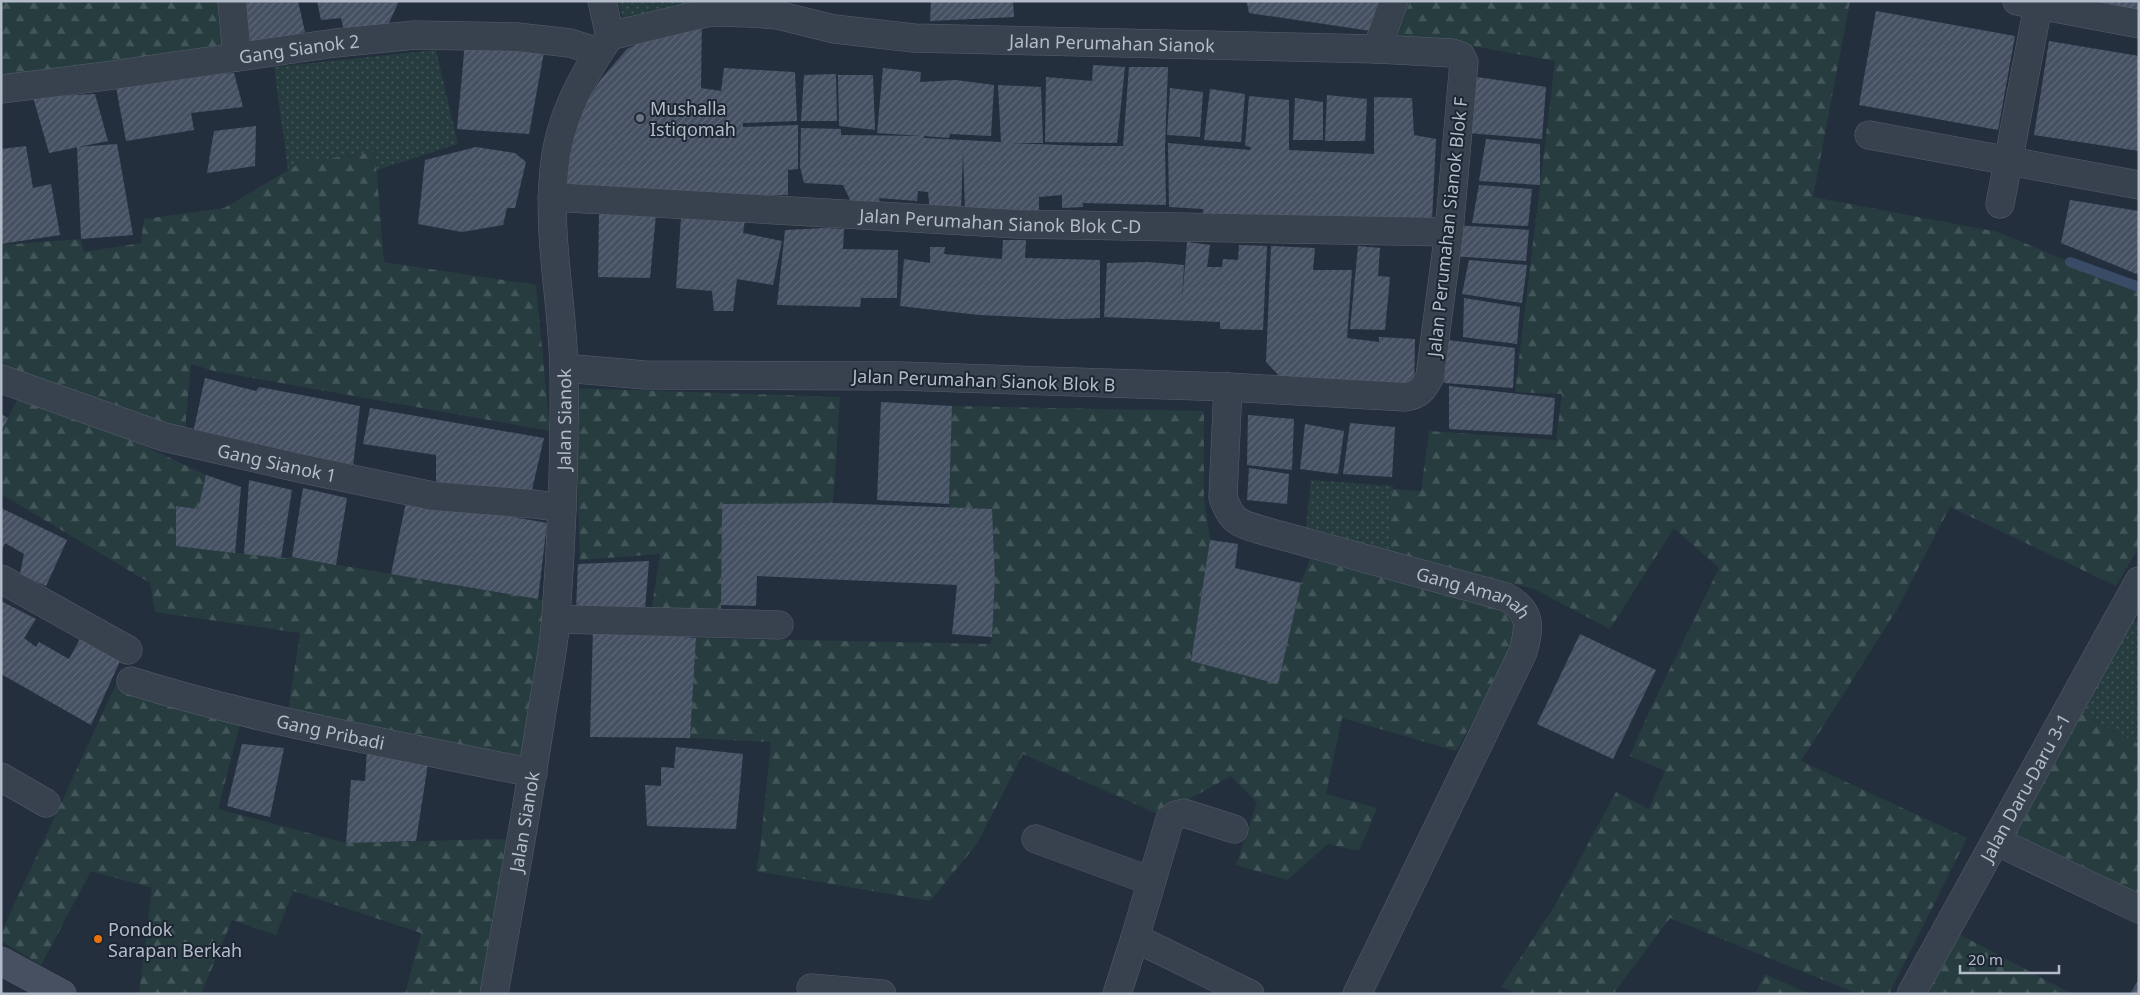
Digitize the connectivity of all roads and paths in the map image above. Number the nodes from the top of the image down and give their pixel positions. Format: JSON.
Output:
{"nodes":[{"id":1,"x":232,"y":1,"type":"edge"},
{"id":2,"x":602,"y":1,"type":"edge"},
{"id":3,"x":1394,"y":1,"type":"edge"},
{"id":4,"x":2031,"y":3,"type":"edge"},
{"id":5,"x":780,"y":8,"type":"edge"},
{"id":6,"x":2139,"y":24,"type":"edge"},
{"id":7,"x":605,"y":44,"type":"junction"},
{"id":8,"x":1377,"y":49,"type":"junction"},
{"id":9,"x":1448,"y":53,"type":"joint"},
{"id":10,"x":237,"y":57,"type":"junction"},
{"id":11,"x":1,"y":89,"type":"edge"},
{"id":12,"x":1869,"y":135,"type":"dead end"},
{"id":13,"x":2009,"y":161,"type":"junction"},
{"id":14,"x":2139,"y":185,"type":"edge"},
{"id":15,"x":552,"y":197,"type":"junction"},
{"id":16,"x":2000,"y":204,"type":"dead end"},
{"id":17,"x":1449,"y":232,"type":"junction"},
{"id":18,"x":564,"y":368,"type":"junction"},
{"id":19,"x":1,"y":378,"type":"edge"},
{"id":20,"x":1228,"y":386,"type":"junction"},
{"id":21,"x":1405,"y":397,"type":"joint"},
{"id":22,"x":562,"y":508,"type":"junction"},
{"id":23,"x":1,"y":580,"type":"edge"},
{"id":24,"x":2139,"y":581,"type":"edge"},
{"id":25,"x":556,"y":619,"type":"junction"},
{"id":26,"x":779,"y":624,"type":"dead end"},
{"id":27,"x":128,"y":650,"type":"dead end"},
{"id":28,"x":132,"y":682,"type":"dead end"},
{"id":29,"x":533,"y":773,"type":"junction"},
{"id":30,"x":1,"y":777,"type":"edge"},
{"id":31,"x":46,"y":803,"type":"dead end"},
{"id":32,"x":1234,"y":829,"type":"dead end"},
{"id":33,"x":1036,"y":839,"type":"dead end"},
{"id":34,"x":1996,"y":841,"type":"junction"},
{"id":35,"x":1152,"y":881,"type":"junction"},
{"id":36,"x":2139,"y":909,"type":"edge"},
{"id":37,"x":1135,"y":938,"type":"junction"},
{"id":38,"x":1,"y":961,"type":"edge"},
{"id":39,"x":811,"y":988,"type":"dead end"},
{"id":40,"x":62,"y":994,"type":"edge"},
{"id":41,"x":494,"y":994,"type":"edge"},
{"id":42,"x":882,"y":994,"type":"edge"},
{"id":43,"x":1117,"y":994,"type":"edge"},
{"id":44,"x":1250,"y":994,"type":"edge"},
{"id":45,"x":1357,"y":994,"type":"edge"},
{"id":46,"x":1911,"y":994,"type":"edge"}],
"edges":[{"from":1,"to":10,"type":"street"},
{"from":2,"to":7,"type":"street"},
{"from":3,"to":8,"type":"street"},
{"from":4,"to":6,"type":"street"},
{"from":4,"to":13,"type":"street"},
{"from":5,"to":7,"type":"street"},
{"from":5,"to":8,"type":"street","name":"Jalan Perumahan Sianok"},
{"from":7,"to":10,"type":"street","name":"Gang Sianok 2"},
{"from":7,"to":15,"type":"street","name":"Jalan Sianok"},
{"from":8,"to":9,"type":"street","name":"Jalan Perumahan Sianok"},
{"from":9,"to":17,"type":"street","name":"Jalan Perumahan Sianok Blok F"},
{"from":10,"to":11,"type":"street","name":"Gang Sianok 2"},
{"from":12,"to":13,"type":"street"},
{"from":13,"to":14,"type":"street"},
{"from":13,"to":16,"type":"street"},
{"from":15,"to":17,"type":"street","name":"Jalan Perumahan Sianok Blok C-D"},
{"from":15,"to":18,"type":"street","name":"Jalan Sianok"},
{"from":17,"to":21,"type":"street","name":"Jalan Perumahan Sianok Blok F"},
{"from":18,"to":20,"type":"street","name":"Jalan Perumahan Sianok Blok B"},
{"from":18,"to":22,"type":"street","name":"Jalan Sianok"},
{"from":19,"to":22,"type":"street","name":"Gang Sianok 1"},
{"from":20,"to":21,"type":"street","name":"Jalan Perumahan Sianok Blok B"},
{"from":20,"to":45,"type":"street","name":"Gang Amanah"},
{"from":22,"to":25,"type":"street","name":"Jalan Sianok"},
{"from":23,"to":27,"type":"street"},
{"from":24,"to":34,"type":"street","name":"Jalan Daru-Daru 3-1"},
{"from":25,"to":26,"type":"street"},
{"from":25,"to":29,"type":"street","name":"Jalan Sianok"},
{"from":28,"to":29,"type":"street","name":"Gang Pribadi"},
{"from":29,"to":41,"type":"street","name":"Jalan Sianok"},
{"from":30,"to":31,"type":"street"},
{"from":32,"to":35,"type":"street"},
{"from":33,"to":35,"type":"street"},
{"from":34,"to":36,"type":"street"},
{"from":34,"to":46,"type":"street","name":"Jalan Daru-Daru 3-1"},
{"from":35,"to":37,"type":"street"},
{"from":37,"to":43,"type":"street"},
{"from":37,"to":44,"type":"street"},
{"from":38,"to":40,"type":"street"},
{"from":39,"to":42,"type":"street"}]}
